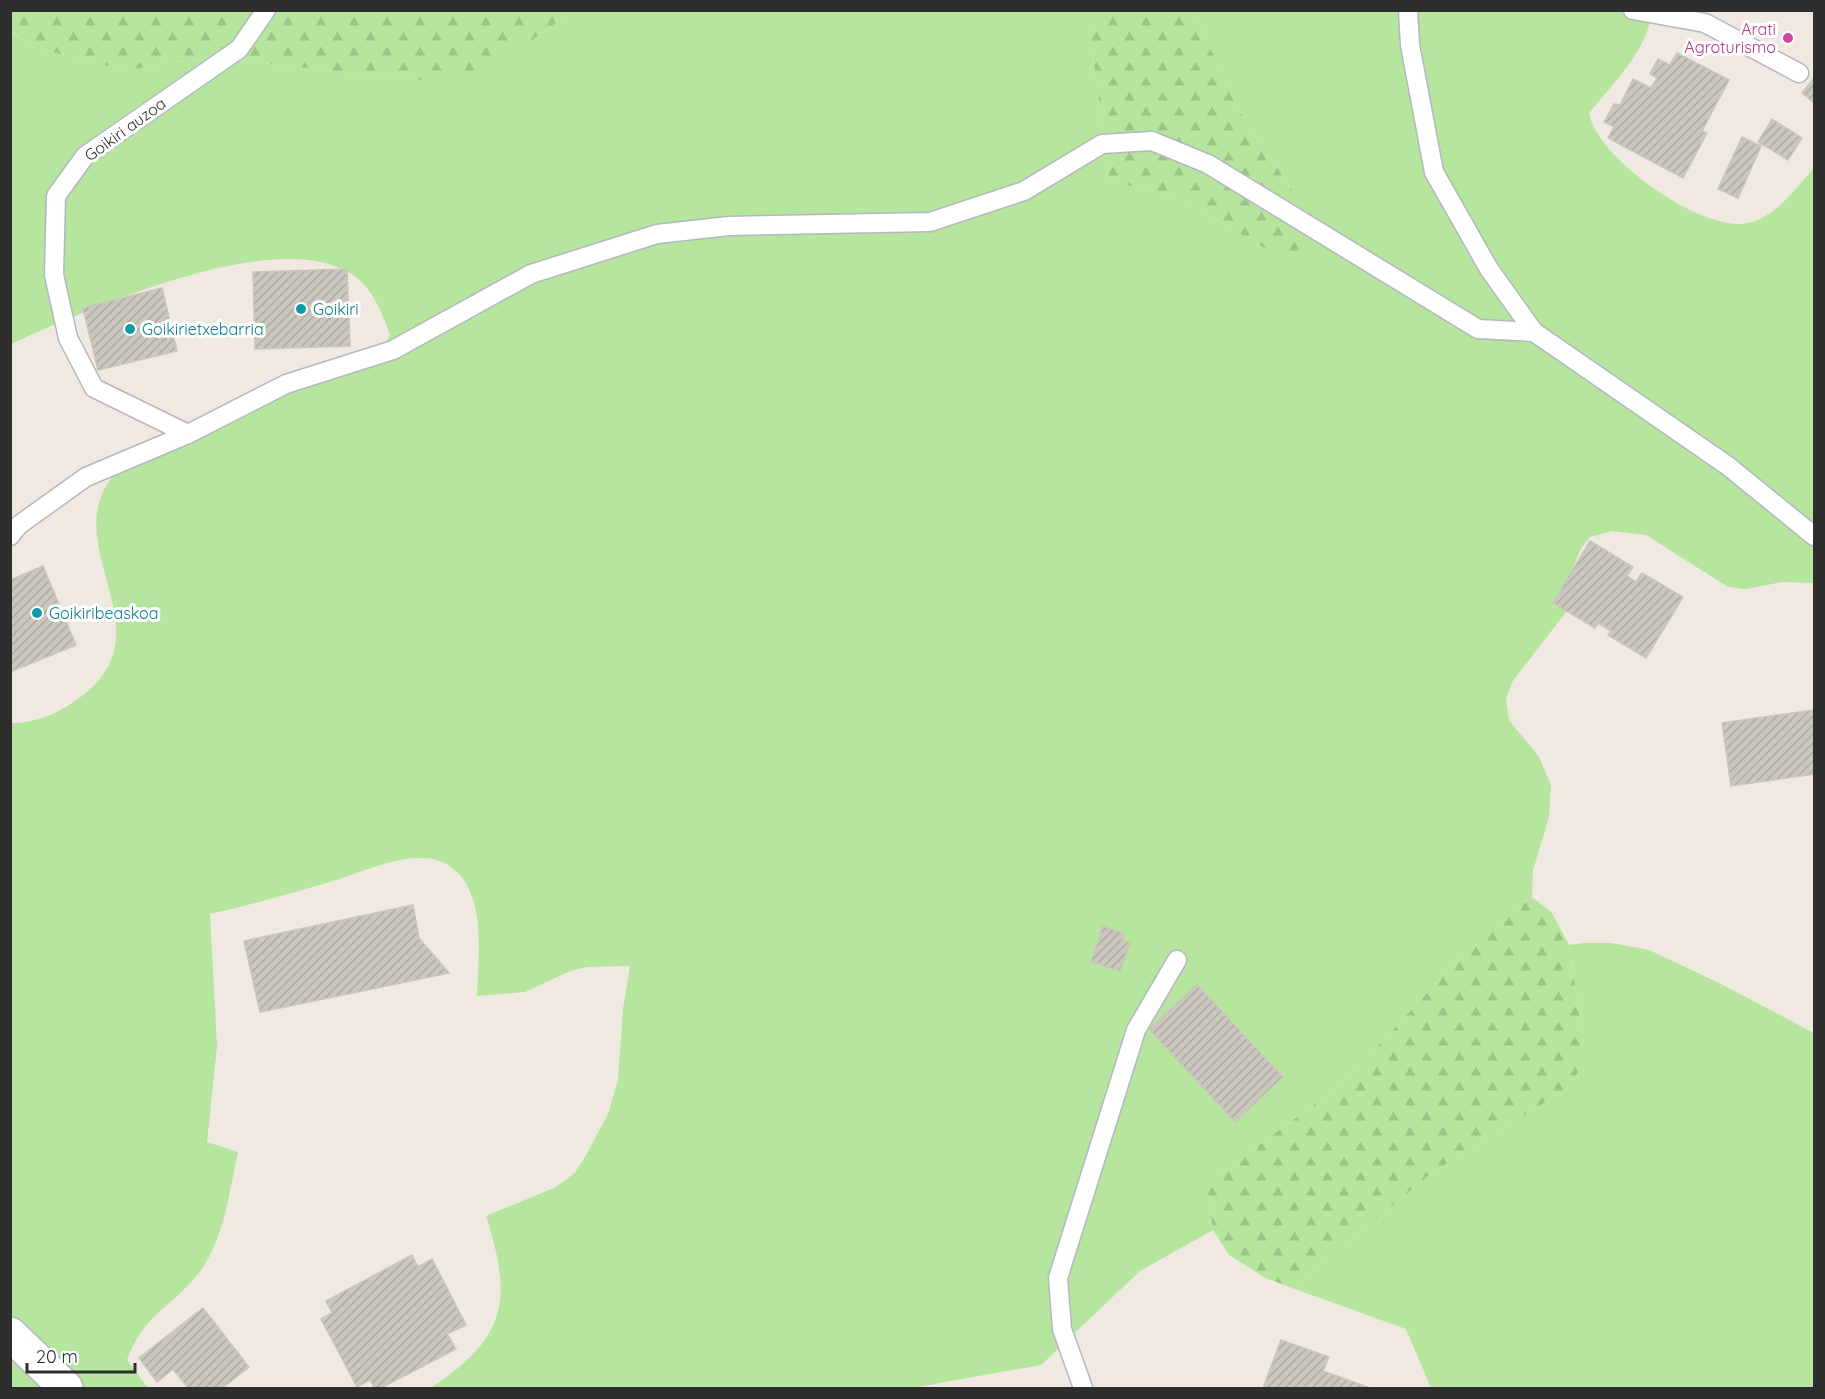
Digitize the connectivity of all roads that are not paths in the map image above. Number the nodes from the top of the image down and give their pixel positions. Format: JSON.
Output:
{"nodes":[{"id":1,"x":266,"y":10,"type":"edge"},
{"id":2,"x":1408,"y":10,"type":"edge"},
{"id":3,"x":1633,"y":10,"type":"edge"},
{"id":4,"x":1799,"y":73,"type":"dead end"},
{"id":5,"x":1534,"y":332,"type":"junction"},
{"id":6,"x":188,"y":434,"type":"junction"},
{"id":7,"x":10,"y":536,"type":"edge"},
{"id":8,"x":1815,"y":536,"type":"edge"},
{"id":9,"x":1177,"y":960,"type":"dead end"},
{"id":10,"x":10,"y":1334,"type":"edge"},
{"id":11,"x":66,"y":1389,"type":"edge"},
{"id":12,"x":1083,"y":1389,"type":"edge"}],
"edges":[{"from":1,"to":6,"type":"lane","name":"Goikiri auzoa"},
{"from":2,"to":5,"type":"lane"},
{"from":3,"to":4,"type":"lane"},
{"from":5,"to":6,"type":"lane"},
{"from":5,"to":8,"type":"lane"},
{"from":6,"to":7,"type":"lane"},
{"from":9,"to":12,"type":"lane"},
{"from":10,"to":11,"type":"street"}]}
